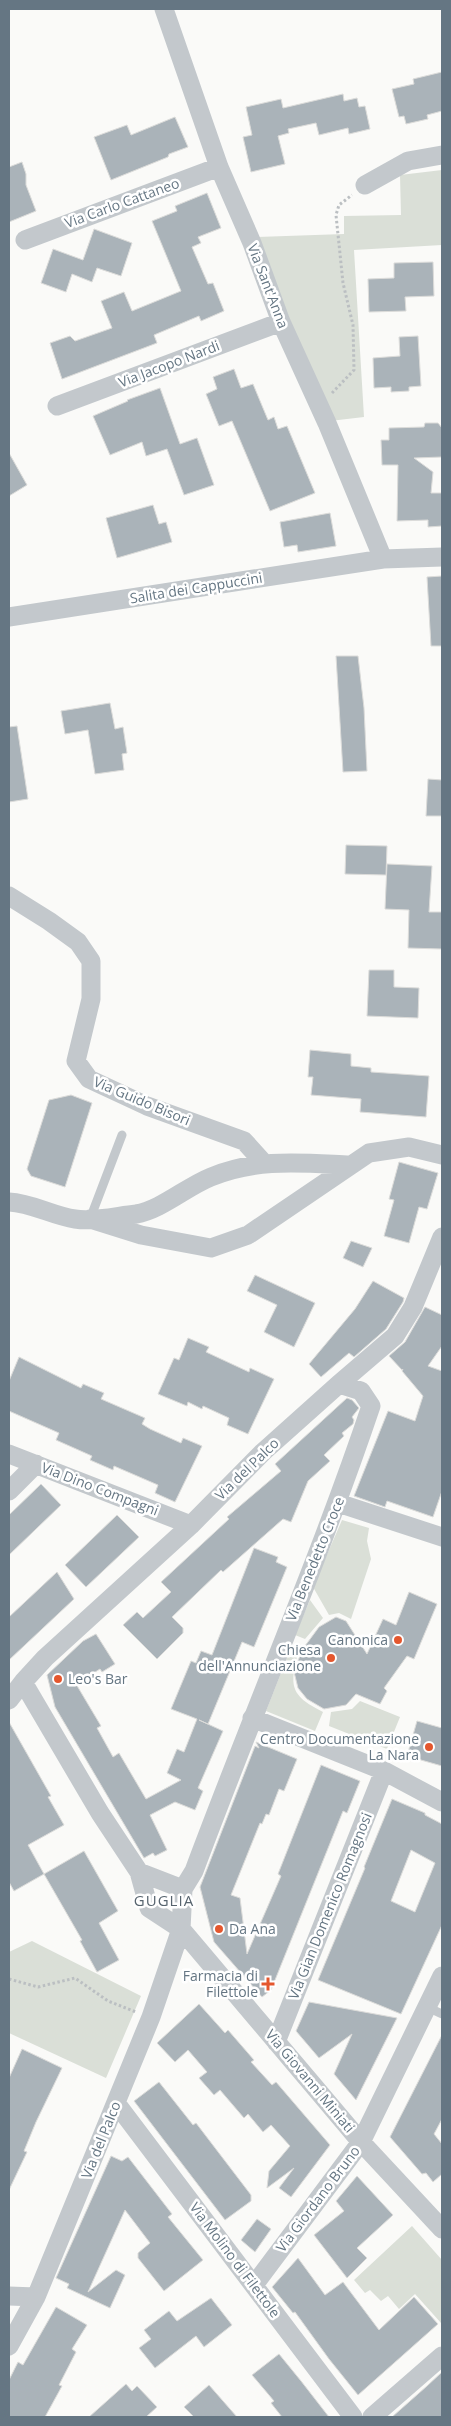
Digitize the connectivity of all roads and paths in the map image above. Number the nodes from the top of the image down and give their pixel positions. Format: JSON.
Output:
{"nodes":[{"id":1,"x":164,"y":9,"type":"edge"},
{"id":2,"x":442,"y":155,"type":"edge"},
{"id":3,"x":220,"y":167,"type":"junction"},
{"id":4,"x":365,"y":185,"type":"joint"},
{"id":5,"x":25,"y":240,"type":"dead end"},
{"id":6,"x":280,"y":322,"type":"junction"},
{"id":7,"x":331,"y":395,"type":"dead end"},
{"id":8,"x":57,"y":406,"type":"dead end"},
{"id":9,"x":442,"y":556,"type":"edge"},
{"id":10,"x":383,"y":559,"type":"junction"},
{"id":11,"x":9,"y":617,"type":"edge"},
{"id":12,"x":9,"y":896,"type":"edge"},
{"id":13,"x":122,"y":1135,"type":"dead end"},
{"id":14,"x":442,"y":1156,"type":"edge"},
{"id":15,"x":263,"y":1162,"type":"junction"},
{"id":16,"x":350,"y":1165,"type":"junction"},
{"id":17,"x":9,"y":1202,"type":"edge"},
{"id":18,"x":90,"y":1219,"type":"junction"},
{"id":19,"x":442,"y":1237,"type":"edge"},
{"id":20,"x":338,"y":1384,"type":"junction"},
{"id":21,"x":9,"y":1454,"type":"edge"},
{"id":22,"x":36,"y":1464,"type":"junction"},
{"id":23,"x":9,"y":1491,"type":"edge"},
{"id":24,"x":338,"y":1503,"type":"junction"},
{"id":25,"x":191,"y":1524,"type":"junction"},
{"id":26,"x":442,"y":1537,"type":"edge"},
{"id":27,"x":23,"y":1682,"type":"junction"},
{"id":28,"x":9,"y":1700,"type":"edge"},
{"id":29,"x":252,"y":1718,"type":"junction"},
{"id":30,"x":384,"y":1771,"type":"junction"},
{"id":31,"x":442,"y":1802,"type":"edge"},
{"id":32,"x":139,"y":1872,"type":"junction"},
{"id":33,"x":183,"y":1889,"type":"junction"},
{"id":34,"x":181,"y":1929,"type":"junction"},
{"id":35,"x":442,"y":1976,"type":"edge"},
{"id":36,"x":9,"y":1979,"type":"edge"},
{"id":37,"x":435,"y":2010,"type":"edge"},
{"id":38,"x":151,"y":2017,"type":"junction"},
{"id":39,"x":276,"y":2042,"type":"junction"},
{"id":40,"x":116,"y":2103,"type":"junction"},
{"id":41,"x":361,"y":2142,"type":"junction"},
{"id":42,"x":442,"y":2229,"type":"edge"},
{"id":43,"x":254,"y":2285,"type":"junction"},
{"id":44,"x":9,"y":2296,"type":"edge"},
{"id":45,"x":36,"y":2297,"type":"junction"},
{"id":46,"x":16,"y":2317,"type":"edge"},
{"id":47,"x":9,"y":2346,"type":"edge"},
{"id":48,"x":442,"y":2356,"type":"edge"},
{"id":49,"x":353,"y":2417,"type":"edge"},
{"id":50,"x":372,"y":2417,"type":"edge"}],
"edges":[{"from":1,"to":3,"type":"street","name":"Via Sant'Anna"},
{"from":2,"to":4,"type":"street"},
{"from":3,"to":5,"type":"street","name":"Via Carlo Cattaneo"},
{"from":3,"to":6,"type":"street","name":"Via Sant'Anna"},
{"from":4,"to":7,"type":"path"},
{"from":6,"to":8,"type":"street","name":"Via Jacopo Nardi"},
{"from":6,"to":10,"type":"street","name":"Via Sant'Anna"},
{"from":9,"to":10,"type":"street","name":"Salita dei Cappuccini"},
{"from":10,"to":11,"type":"street","name":"Salita dei Cappuccini"},
{"from":12,"to":15,"type":"street","name":"Via Guido Bisori"},
{"from":13,"to":18,"type":"lane"},
{"from":14,"to":16,"type":"street"},
{"from":15,"to":16,"type":"street"},
{"from":15,"to":18,"type":"street"},
{"from":16,"to":18,"type":"street"},
{"from":17,"to":18,"type":"street"},
{"from":19,"to":20,"type":"street","name":"Via del Palco"},
{"from":20,"to":24,"type":"street","name":"Via Benedetto Croce"},
{"from":20,"to":25,"type":"street","name":"Via del Palco"},
{"from":21,"to":22,"type":"street","name":"Via Dino Compagni"},
{"from":22,"to":23,"type":"street"},
{"from":22,"to":25,"type":"street","name":"Via Dino Compagni"},
{"from":24,"to":26,"type":"street"},
{"from":24,"to":29,"type":"street","name":"Via Benedetto Croce"},
{"from":25,"to":27,"type":"street","name":"Via del Palco"},
{"from":27,"to":28,"type":"street","name":"Via del Palco"},
{"from":27,"to":32,"type":"street"},
{"from":29,"to":30,"type":"street"},
{"from":29,"to":33,"type":"street","name":"Via Benedetto Croce"},
{"from":30,"to":31,"type":"street"},
{"from":30,"to":39,"type":"street","name":"Via Gian Domenico Romagnosi"},
{"from":32,"to":33,"type":"street"},
{"from":32,"to":34,"type":"street"},
{"from":33,"to":34,"type":"street","name":"Via del Palco"},
{"from":34,"to":38,"type":"street","name":"Via del Palco"},
{"from":34,"to":39,"type":"street","name":"Via Giovanni Miniati"},
{"from":35,"to":37,"type":"street","name":"Via Giordano Bruno"},
{"from":36,"to":38,"type":"path"},
{"from":37,"to":41,"type":"street","name":"Via Giordano Bruno"},
{"from":38,"to":40,"type":"street","name":"Via del Palco"},
{"from":39,"to":41,"type":"street","name":"Via Giovanni Miniati"},
{"from":40,"to":43,"type":"street","name":"Via Molino di Filettole"},
{"from":40,"to":45,"type":"street","name":"Via del Palco"},
{"from":41,"to":42,"type":"street","name":"Via Giovanni Miniati"},
{"from":41,"to":43,"type":"street","name":"Via Giordano Bruno"},
{"from":43,"to":49,"type":"street","name":"Via Molino di Filettole"},
{"from":44,"to":45,"type":"street"},
{"from":45,"to":46,"type":"street","name":"Via del Palco"},
{"from":46,"to":47,"type":"street","name":"Via del Palco"},
{"from":48,"to":50,"type":"street"}]}
